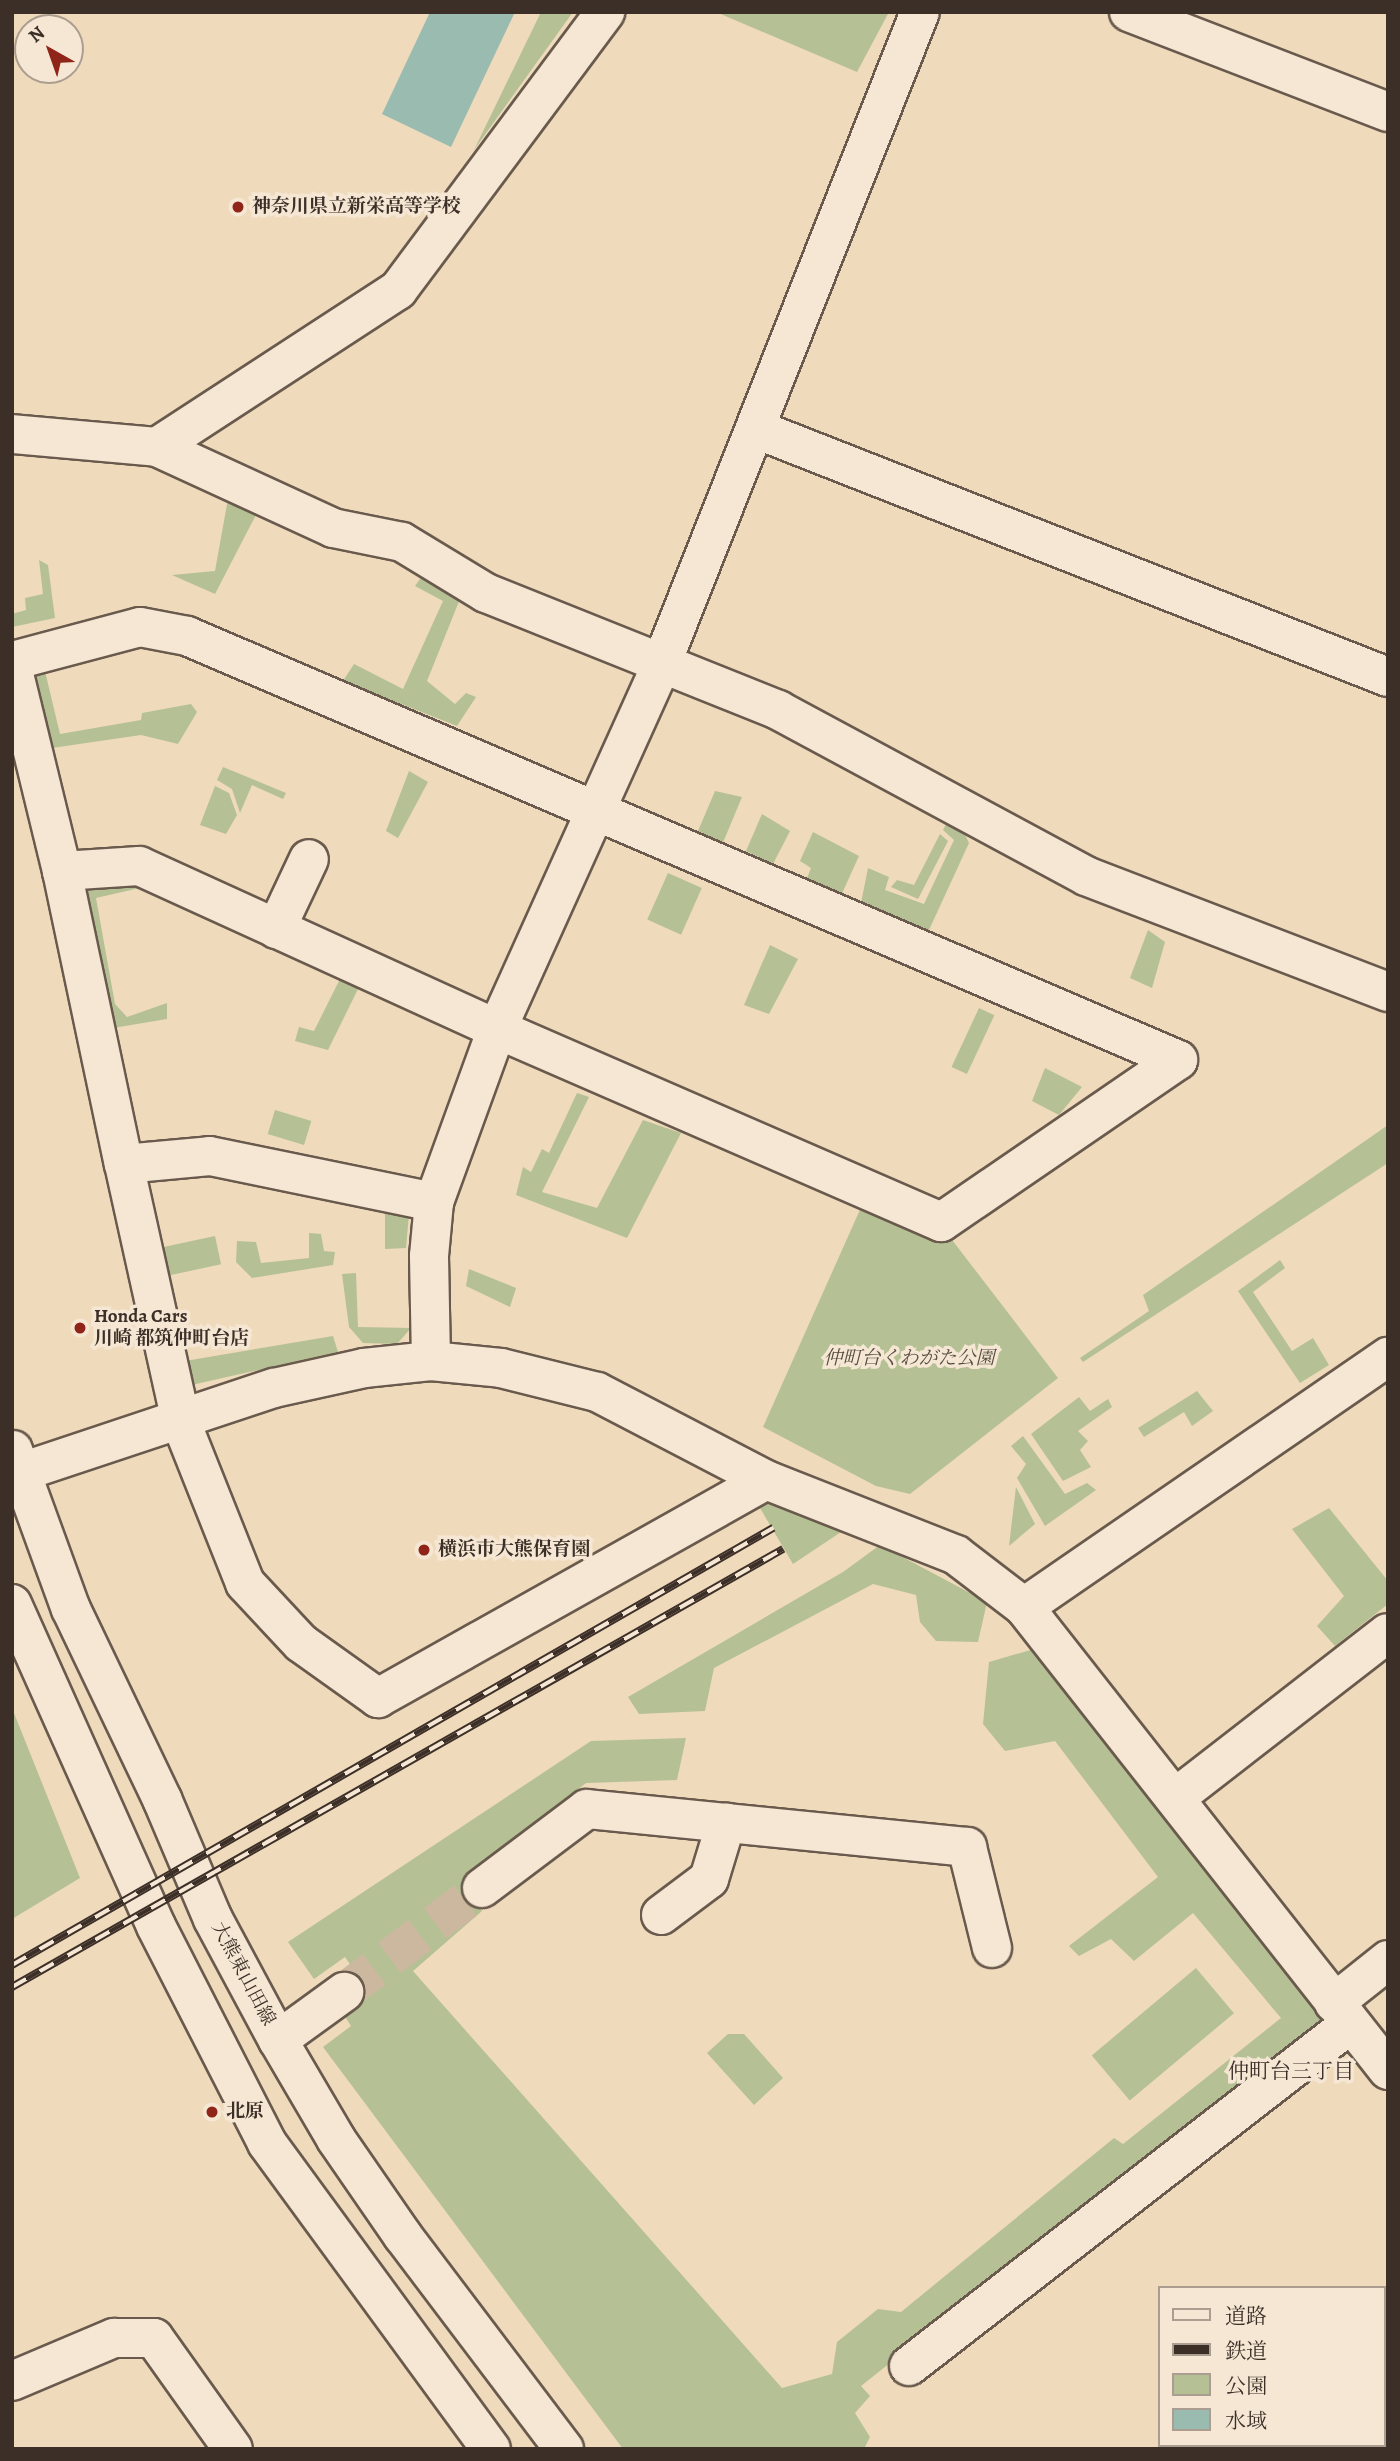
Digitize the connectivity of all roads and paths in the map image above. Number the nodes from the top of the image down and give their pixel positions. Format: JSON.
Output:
{"nodes":[{"id":1,"x":605,"y":12,"type":"edge"},
{"id":2,"x":920,"y":12,"type":"edge"},
{"id":3,"x":1129,"y":12,"type":"edge"},
{"id":4,"x":1388,"y":112,"type":"edge"},
{"id":5,"x":756,"y":429,"type":"junction"},
{"id":6,"x":12,"y":433,"type":"edge"},
{"id":7,"x":157,"y":447,"type":"junction"},
{"id":8,"x":12,"y":663,"type":"edge"},
{"id":9,"x":661,"y":665,"type":"junction"},
{"id":10,"x":1388,"y":677,"type":"edge"},
{"id":11,"x":596,"y":813,"type":"junction"},
{"id":12,"x":309,"y":859,"type":"dead end"},
{"id":13,"x":62,"y":872,"type":"junction"},
{"id":14,"x":276,"y":929,"type":"junction"},
{"id":15,"x":1388,"y":992,"type":"edge"},
{"id":16,"x":497,"y":1029,"type":"junction"},
{"id":17,"x":124,"y":1164,"type":"junction"},
{"id":18,"x":434,"y":1202,"type":"junction"},
{"id":19,"x":1388,"y":1357,"type":"edge"},
{"id":20,"x":431,"y":1361,"type":"junction"},
{"id":21,"x":181,"y":1422,"type":"junction"},
{"id":22,"x":15,"y":1465,"type":"edge"},
{"id":23,"x":766,"y":1480,"type":"junction"},
{"id":24,"x":12,"y":1604,"type":"edge"},
{"id":25,"x":1024,"y":1607,"type":"junction"},
{"id":26,"x":1388,"y":1633,"type":"edge"},
{"id":27,"x":1175,"y":1798,"type":"junction"},
{"id":28,"x":726,"y":1823,"type":"junction"},
{"id":29,"x":482,"y":1888,"type":"tunnel mouth"},
{"id":30,"x":661,"y":1915,"type":"dead end"},
{"id":31,"x":992,"y":1948,"type":"dead end"},
{"id":32,"x":1388,"y":1960,"type":"edge"},
{"id":33,"x":344,"y":1992,"type":"tunnel mouth"},
{"id":34,"x":1342,"y":2013,"type":"junction"},
{"id":35,"x":278,"y":2040,"type":"junction"},
{"id":36,"x":1388,"y":2070,"type":"edge"},
{"id":37,"x":909,"y":2366,"type":"dead end"},
{"id":38,"x":12,"y":2381,"type":"edge"},
{"id":39,"x":233,"y":2449,"type":"edge"},
{"id":40,"x":491,"y":2449,"type":"edge"},
{"id":41,"x":564,"y":2449,"type":"edge"}],
"edges":[{"from":1,"to":7,"type":"street"},
{"from":2,"to":5,"type":"street"},
{"from":3,"to":4,"type":"street"},
{"from":5,"to":9,"type":"street"},
{"from":5,"to":10,"type":"street"},
{"from":6,"to":7,"type":"street"},
{"from":7,"to":9,"type":"street"},
{"from":8,"to":11,"type":"street"},
{"from":8,"to":13,"type":"street"},
{"from":9,"to":11,"type":"street"},
{"from":9,"to":15,"type":"street"},
{"from":11,"to":16,"type":"street"},
{"from":11,"to":16,"type":"street"},
{"from":12,"to":14,"type":"street"},
{"from":13,"to":14,"type":"street"},
{"from":13,"to":17,"type":"street"},
{"from":14,"to":16,"type":"street"},
{"from":16,"to":18,"type":"street"},
{"from":17,"to":18,"type":"street"},
{"from":17,"to":21,"type":"street"},
{"from":18,"to":20,"type":"street"},
{"from":19,"to":25,"type":"street"},
{"from":20,"to":21,"type":"street"},
{"from":20,"to":23,"type":"street"},
{"from":21,"to":22,"type":"street"},
{"from":21,"to":23,"type":"street"},
{"from":22,"to":35,"type":"street","name":"大熊東山田線"},
{"from":23,"to":25,"type":"street"},
{"from":24,"to":40,"type":"street"},
{"from":25,"to":27,"type":"street"},
{"from":26,"to":27,"type":"street"},
{"from":27,"to":34,"type":"street"},
{"from":28,"to":29,"type":"street"},
{"from":28,"to":30,"type":"street"},
{"from":28,"to":31,"type":"street"},
{"from":32,"to":34,"type":"street"},
{"from":33,"to":35,"type":"street"},
{"from":34,"to":36,"type":"street"},
{"from":34,"to":37,"type":"street"},
{"from":35,"to":41,"type":"street","name":"大熊東山田線"},
{"from":38,"to":39,"type":"street"}]}
